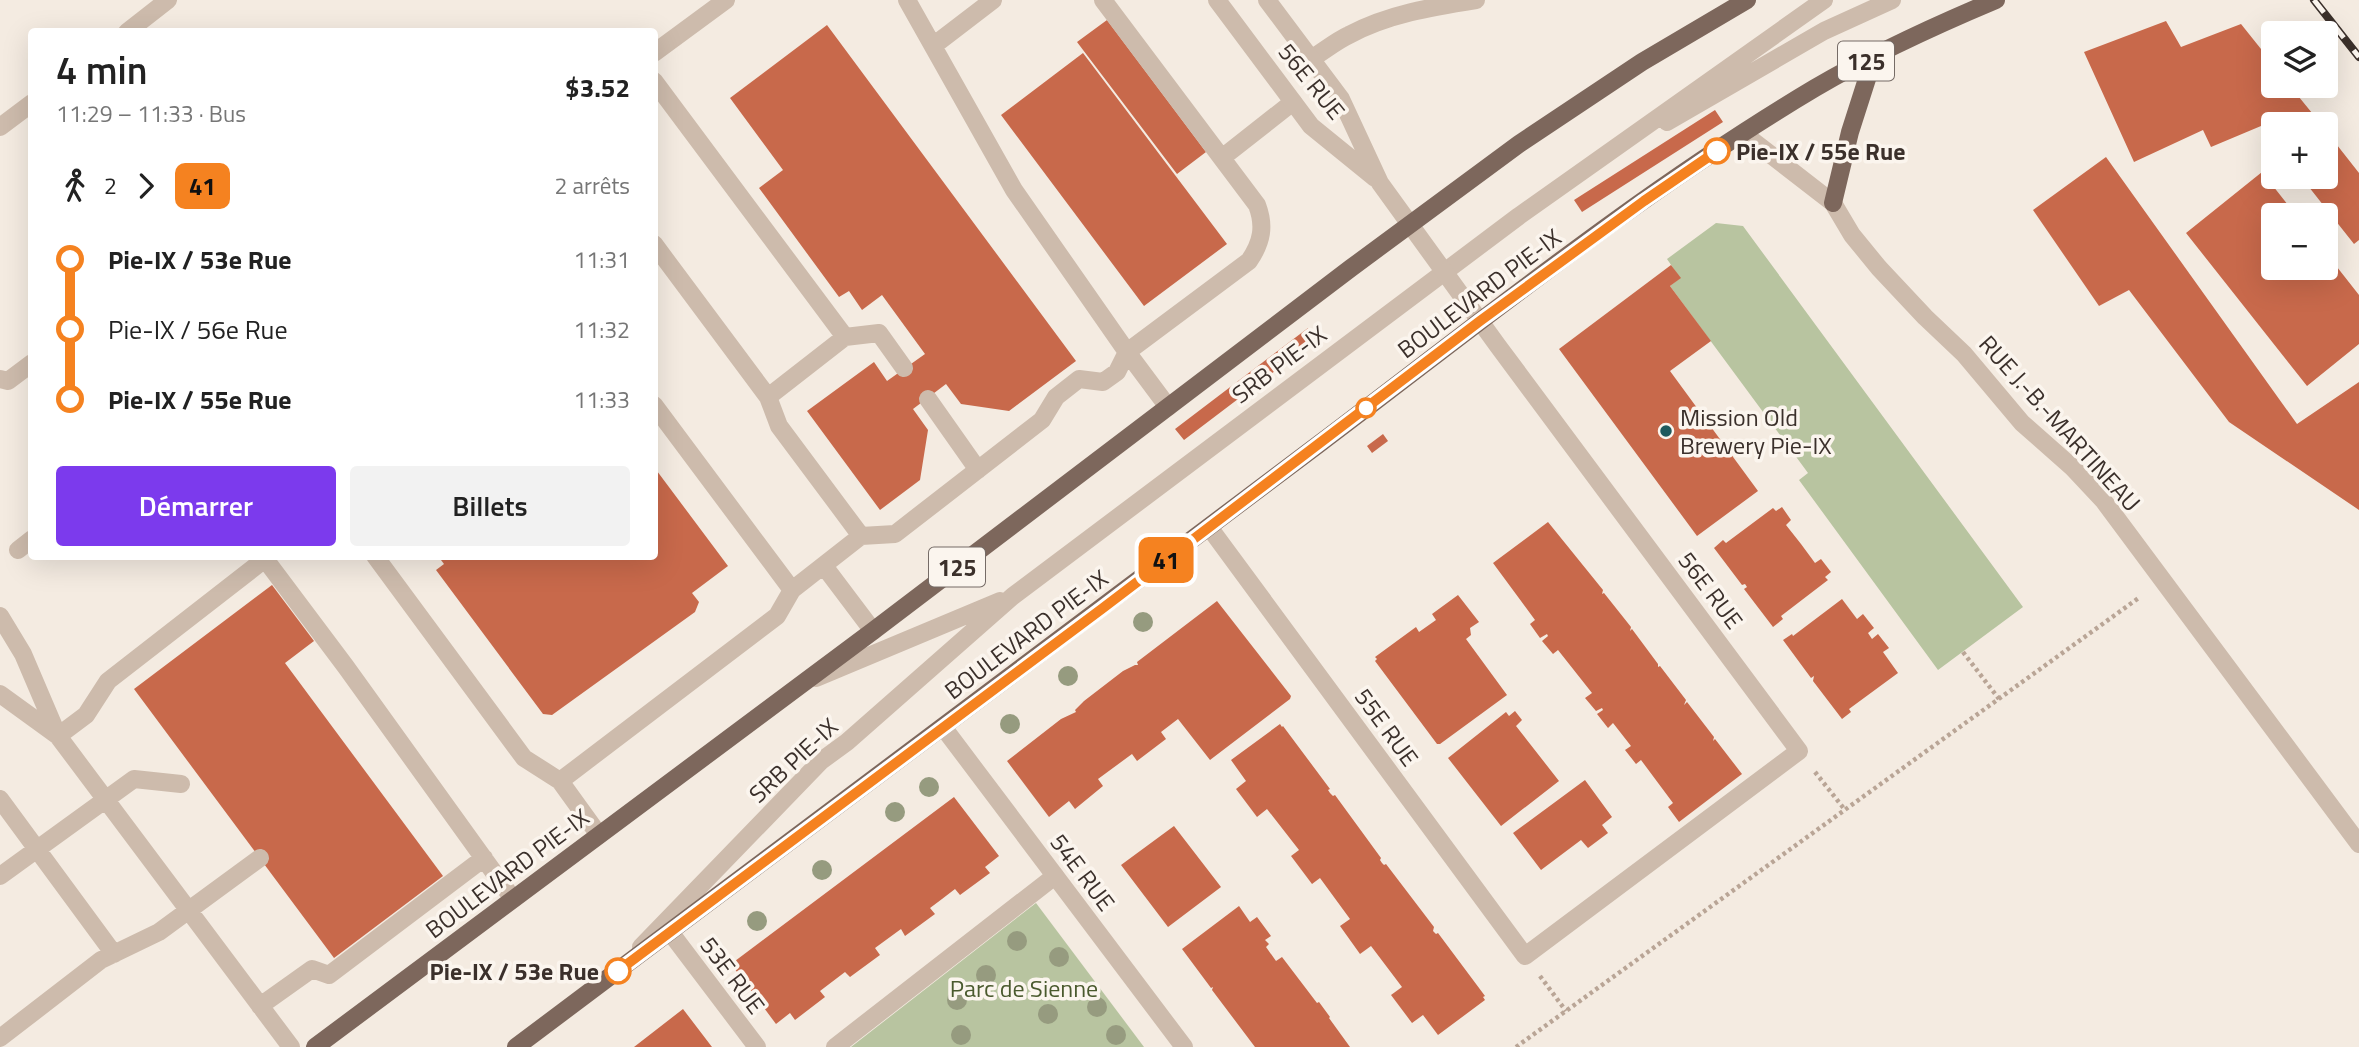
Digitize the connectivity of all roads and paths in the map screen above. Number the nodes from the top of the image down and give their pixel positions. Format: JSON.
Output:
{"nodes":[{"id":1,"x":168,"y":0,"type":"edge"},
{"id":2,"x":726,"y":0,"type":"edge"},
{"id":3,"x":907,"y":0,"type":"edge"},
{"id":4,"x":993,"y":0,"type":"edge"},
{"id":5,"x":1103,"y":0,"type":"edge"},
{"id":6,"x":1217,"y":0,"type":"edge"},
{"id":7,"x":1268,"y":0,"type":"edge"},
{"id":8,"x":1476,"y":0,"type":"edge"},
{"id":9,"x":1746,"y":0,"type":"edge"},
{"id":10,"x":1824,"y":0,"type":"edge"},
{"id":11,"x":1892,"y":0,"type":"edge"},
{"id":12,"x":1996,"y":0,"type":"edge"},
{"id":13,"x":132,"y":28,"type":"edge"},
{"id":14,"x":933,"y":46,"type":"junction"},
{"id":15,"x":658,"y":50,"type":"edge"},
{"id":16,"x":1874,"y":57,"type":"junction"},
{"id":17,"x":1311,"y":59,"type":"junction"},
{"id":18,"x":658,"y":85,"type":"edge"},
{"id":19,"x":1293,"y":102,"type":"junction"},
{"id":20,"x":28,"y":106,"type":"edge"},
{"id":21,"x":0,"y":127,"type":"edge"},
{"id":22,"x":1744,"y":134,"type":"junction"},
{"id":23,"x":1223,"y":157,"type":"junction"},
{"id":24,"x":1576,"y":174,"type":"junction"},
{"id":25,"x":1380,"y":183,"type":"junction"},
{"id":26,"x":1833,"y":203,"type":"junction"},
{"id":27,"x":1412,"y":225,"type":"junction"},
{"id":28,"x":658,"y":249,"type":"edge"},
{"id":29,"x":1444,"y":271,"type":"junction"},
{"id":30,"x":1480,"y":321,"type":"junction"},
{"id":31,"x":845,"y":337,"type":"junction"},
{"id":32,"x":1127,"y":352,"type":"junction"},
{"id":33,"x":28,"y":366,"type":"edge"},
{"id":34,"x":904,"y":369,"type":"dead end"},
{"id":35,"x":0,"y":379,"type":"edge"},
{"id":36,"x":768,"y":397,"type":"junction"},
{"id":37,"x":928,"y":399,"type":"dead end"},
{"id":38,"x":1168,"y":407,"type":"junction"},
{"id":39,"x":658,"y":410,"type":"edge"},
{"id":40,"x":978,"y":470,"type":"junction"},
{"id":41,"x":1209,"y":527,"type":"junction"},
{"id":42,"x":861,"y":536,"type":"junction"},
{"id":43,"x":264,"y":560,"type":"edge"},
{"id":44,"x":266,"y":560,"type":"edge"},
{"id":45,"x":378,"y":560,"type":"edge"},
{"id":46,"x":824,"y":566,"type":"junction"},
{"id":47,"x":2163,"y":581,"type":"junction"},
{"id":48,"x":792,"y":590,"type":"junction"},
{"id":49,"x":1013,"y":596,"type":"junction"},
{"id":50,"x":0,"y":616,"type":"edge"},
{"id":51,"x":873,"y":631,"type":"junction"},
{"id":52,"x":1963,"y":652,"type":"dead end"},
{"id":53,"x":802,"y":684,"type":"junction"},
{"id":54,"x":0,"y":694,"type":"edge"},
{"id":55,"x":1999,"y":699,"type":"junction"},
{"id":56,"x":943,"y":727,"type":"junction"},
{"id":57,"x":58,"y":736,"type":"junction"},
{"id":58,"x":1800,"y":751,"type":"junction"},
{"id":59,"x":561,"y":781,"type":"junction"},
{"id":60,"x":181,"y":783,"type":"dead end"},
{"id":61,"x":0,"y":799,"type":"edge"},
{"id":62,"x":105,"y":799,"type":"junction"},
{"id":63,"x":1845,"y":810,"type":"junction"},
{"id":64,"x":599,"y":835,"type":"junction"},
{"id":65,"x":2359,"y":844,"type":"edge"},
{"id":66,"x":37,"y":849,"type":"junction"},
{"id":67,"x":260,"y":858,"type":"dead end"},
{"id":68,"x":484,"y":858,"type":"junction"},
{"id":69,"x":1055,"y":876,"type":"junction"},
{"id":70,"x":0,"y":877,"type":"edge"},
{"id":71,"x":513,"y":899,"type":"junction"},
{"id":72,"x":188,"y":911,"type":"junction"},
{"id":73,"x":670,"y":932,"type":"junction"},
{"id":74,"x":114,"y":954,"type":"junction"},
{"id":75,"x":1525,"y":956,"type":"junction"},
{"id":76,"x":618,"y":971,"type":"junction"},
{"id":77,"x":260,"y":1006,"type":"junction"},
{"id":78,"x":1566,"y":1011,"type":"junction"},
{"id":79,"x":0,"y":1038,"type":"edge"},
{"id":80,"x":291,"y":1047,"type":"edge"},
{"id":81,"x":315,"y":1047,"type":"edge"},
{"id":82,"x":516,"y":1047,"type":"edge"},
{"id":83,"x":757,"y":1047,"type":"edge"},
{"id":84,"x":835,"y":1047,"type":"edge"},
{"id":85,"x":1184,"y":1047,"type":"edge"},
{"id":86,"x":1516,"y":1047,"type":"edge"}],
"edges":[{"from":1,"to":13,"type":"street"},
{"from":2,"to":15,"type":"street"},
{"from":3,"to":14,"type":"street"},
{"from":4,"to":14,"type":"street"},
{"from":5,"to":23,"type":"street"},
{"from":6,"to":19,"type":"street","name":"56E RUE"},
{"from":7,"to":17,"type":"street","name":"56E RUE"},
{"from":8,"to":17,"type":"street"},
{"from":9,"to":27,"type":"main road","name":"BOULEVARD PIE-IX","number":"125"},
{"from":10,"to":24,"type":"street","name":"SRB PIE-IX"},
{"from":11,"to":24,"type":"street","name":"SRB PIE-IX"},
{"from":12,"to":16,"type":"main road","name":"BOULEVARD PIE-IX","number":"125"},
{"from":14,"to":32,"type":"street"},
{"from":16,"to":22,"type":"main road","name":"BOULEVARD PIE-IX","number":"125"},
{"from":16,"to":26,"type":"main road"},
{"from":17,"to":25,"type":"street","name":"56E RUE"},
{"from":18,"to":31,"type":"street"},
{"from":19,"to":23,"type":"street"},
{"from":19,"to":25,"type":"street","name":"56E RUE"},
{"from":20,"to":21,"type":"street"},
{"from":22,"to":26,"type":"street","name":"RUE J.-B.-MARTINEAU"},
{"from":22,"to":30,"type":"main road","name":"BOULEVARD PIE-IX","number":"125"},
{"from":23,"to":32,"type":"street"},
{"from":24,"to":29,"type":"street","name":"SRB PIE-IX"},
{"from":25,"to":27,"type":"street","name":"56E RUE"},
{"from":26,"to":47,"type":"street","name":"RUE J.-B.-MARTINEAU"},
{"from":27,"to":29,"type":"street","name":"56E RUE"},
{"from":27,"to":38,"type":"main road","name":"BOULEVARD PIE-IX","number":"125"},
{"from":28,"to":36,"type":"street"},
{"from":29,"to":30,"type":"street","name":"56E RUE"},
{"from":29,"to":49,"type":"street","name":"SRB PIE-IX"},
{"from":30,"to":41,"type":"main road","name":"BOULEVARD PIE-IX","number":"125"},
{"from":30,"to":58,"type":"street","name":"56E RUE"},
{"from":31,"to":34,"type":"street"},
{"from":31,"to":36,"type":"street"},
{"from":32,"to":38,"type":"street"},
{"from":32,"to":40,"type":"street"},
{"from":33,"to":35,"type":"street"},
{"from":36,"to":42,"type":"street"},
{"from":37,"to":40,"type":"street"},
{"from":38,"to":51,"type":"main road","name":"BOULEVARD PIE-IX","number":"125"},
{"from":39,"to":48,"type":"street"},
{"from":40,"to":42,"type":"street"},
{"from":41,"to":56,"type":"main road","name":"BOULEVARD PIE-IX","number":"125"},
{"from":41,"to":75,"type":"street","name":"55E RUE"},
{"from":42,"to":46,"type":"street"},
{"from":43,"to":57,"type":"street"},
{"from":44,"to":68,"type":"street"},
{"from":45,"to":59,"type":"street"},
{"from":46,"to":48,"type":"street"},
{"from":46,"to":51,"type":"street"},
{"from":47,"to":55,"type":"path"},
{"from":47,"to":65,"type":"street","name":"RUE J.-B.-MARTINEAU"},
{"from":48,"to":59,"type":"street"},
{"from":49,"to":53,"type":"street","name":"SRB PIE-IX"},
{"from":49,"to":76,"type":"street","name":"SRB PIE-IX"},
{"from":50,"to":57,"type":"street"},
{"from":51,"to":53,"type":"main road","name":"BOULEVARD PIE-IX","number":"125"},
{"from":52,"to":55,"type":"path"},
{"from":53,"to":64,"type":"main road","name":"BOULEVARD PIE-IX","number":"125"},
{"from":54,"to":57,"type":"street"},
{"from":55,"to":63,"type":"path"},
{"from":56,"to":69,"type":"street","name":"54E RUE"},
{"from":56,"to":73,"type":"main road","name":"BOULEVARD PIE-IX","number":"125"},
{"from":57,"to":62,"type":"street"},
{"from":58,"to":63,"type":"path"},
{"from":58,"to":75,"type":"street"},
{"from":59,"to":64,"type":"street"},
{"from":60,"to":62,"type":"street"},
{"from":61,"to":66,"type":"street"},
{"from":62,"to":66,"type":"street"},
{"from":62,"to":72,"type":"street"},
{"from":63,"to":78,"type":"path"},
{"from":64,"to":71,"type":"main road","name":"BOULEVARD PIE-IX","number":"125"},
{"from":66,"to":70,"type":"street"},
{"from":66,"to":74,"type":"street"},
{"from":67,"to":72,"type":"street"},
{"from":68,"to":71,"type":"street"},
{"from":68,"to":77,"type":"street"},
{"from":69,"to":84,"type":"street"},
{"from":69,"to":85,"type":"street","name":"54E RUE"},
{"from":71,"to":81,"type":"main road","name":"BOULEVARD PIE-IX","number":"125"},
{"from":72,"to":74,"type":"street"},
{"from":72,"to":77,"type":"street"},
{"from":73,"to":76,"type":"main road","name":"BOULEVARD PIE-IX","number":"125"},
{"from":73,"to":83,"type":"street","name":"53E RUE"},
{"from":74,"to":79,"type":"street"},
{"from":75,"to":78,"type":"path"},
{"from":76,"to":82,"type":"main road","name":"BOULEVARD PIE-IX","number":"125"},
{"from":77,"to":80,"type":"street"},
{"from":78,"to":86,"type":"path"}]}
